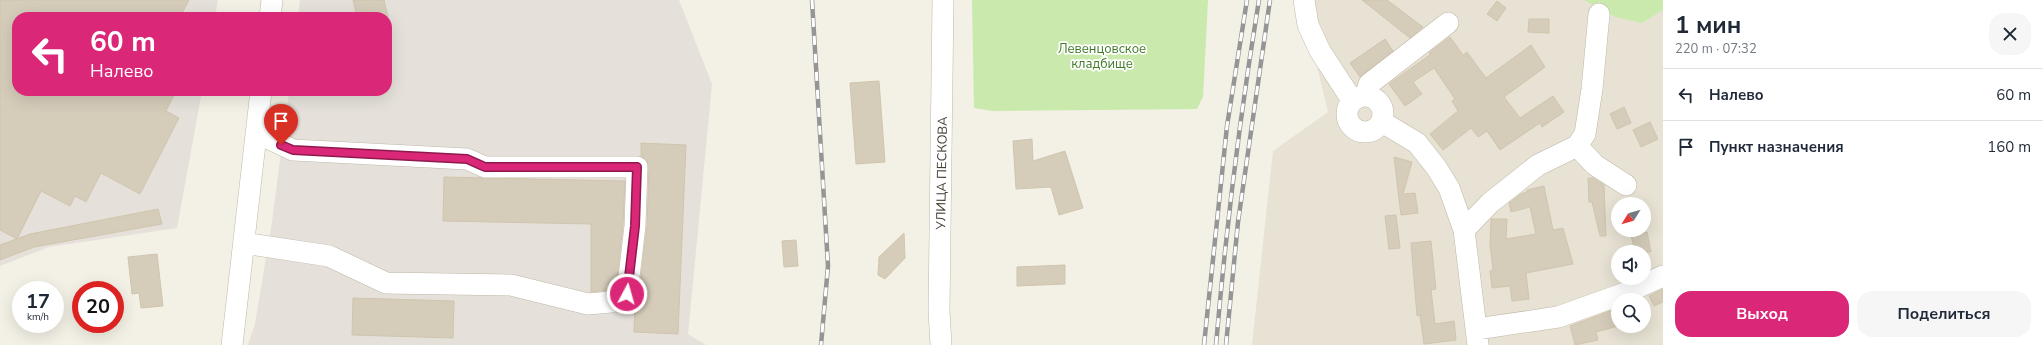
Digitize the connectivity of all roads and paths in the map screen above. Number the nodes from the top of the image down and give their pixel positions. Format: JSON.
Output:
{"nodes":[{"id":1,"x":272,"y":0,"type":"edge"},
{"id":2,"x":943,"y":0,"type":"edge"},
{"id":3,"x":1304,"y":0,"type":"edge"},
{"id":4,"x":271,"y":12,"type":"edge"},
{"id":5,"x":1599,"y":14,"type":"dead end"},
{"id":6,"x":1448,"y":23,"type":"dead end"},
{"id":7,"x":261,"y":96,"type":"edge"},
{"id":8,"x":1359,"y":98,"type":"junction"},
{"id":9,"x":1382,"y":122,"type":"junction"},
{"id":10,"x":256,"y":133,"type":"junction"},
{"id":11,"x":1577,"y":146,"type":"junction"},
{"id":12,"x":1626,"y":185,"type":"dead end"},
{"id":13,"x":1464,"y":230,"type":"junction"},
{"id":14,"x":244,"y":243,"type":"junction"},
{"id":15,"x":1663,"y":276,"type":"edge"},
{"id":16,"x":1477,"y":337,"type":"edge"},
{"id":17,"x":232,"y":345,"type":"edge"},
{"id":18,"x":941,"y":345,"type":"edge"}],
"edges":[{"from":1,"to":4,"type":"street"},
{"from":2,"to":18,"type":"street","name":"УЛИЦА ПЕСКОВА"},
{"from":3,"to":8,"type":"street"},
{"from":5,"to":11,"type":"street"},
{"from":6,"to":8,"type":"street"},
{"from":7,"to":10,"type":"street"},
{"from":8,"to":9,"type":"street"},
{"from":8,"to":9,"type":"street"},
{"from":9,"to":13,"type":"street"},
{"from":10,"to":14,"type":"street"},
{"from":10,"to":14,"type":"street"},
{"from":11,"to":12,"type":"street"},
{"from":11,"to":13,"type":"street"},
{"from":13,"to":16,"type":"street"},
{"from":14,"to":17,"type":"street"},
{"from":15,"to":16,"type":"street"}]}
